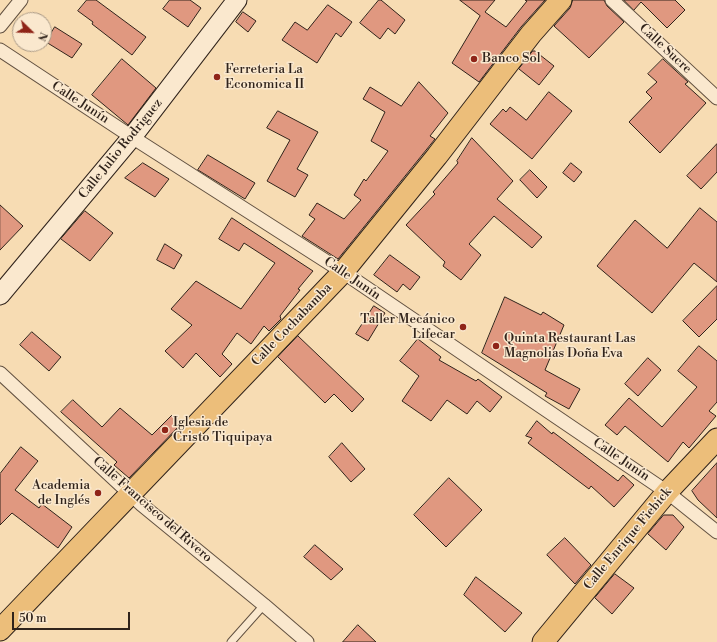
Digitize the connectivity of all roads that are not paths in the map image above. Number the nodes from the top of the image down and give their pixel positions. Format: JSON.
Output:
{"nodes":[{"id":1,"x":21,"y":0,"type":"edge"},
{"id":2,"x":237,"y":0,"type":"edge"},
{"id":3,"x":561,"y":0,"type":"edge"},
{"id":4,"x":612,"y":0,"type":"edge"},
{"id":5,"x":0,"y":26,"type":"edge"},
{"id":6,"x":0,"y":50,"type":"edge"},
{"id":7,"x":717,"y":98,"type":"edge"},
{"id":8,"x":132,"y":137,"type":"junction"},
{"id":9,"x":343,"y":272,"type":"junction"},
{"id":10,"x":0,"y":295,"type":"edge"},
{"id":11,"x":0,"y":373,"type":"edge"},
{"id":12,"x":717,"y":439,"type":"edge"},
{"id":13,"x":667,"y":492,"type":"junction"},
{"id":14,"x":130,"y":494,"type":"junction"},
{"id":15,"x":717,"y":532,"type":"edge"},
{"id":16,"x":264,"y":605,"type":"junction"},
{"id":17,"x":0,"y":630,"type":"edge"},
{"id":18,"x":231,"y":642,"type":"edge"},
{"id":19,"x":306,"y":642,"type":"edge"},
{"id":20,"x":543,"y":642,"type":"edge"}],
"edges":[{"from":1,"to":5,"type":"street"},
{"from":2,"to":8,"type":"main road","name":"Calle Julio Rodriguez"},
{"from":3,"to":9,"type":"main road","name":"Calle Cochabamba"},
{"from":4,"to":7,"type":"street","name":"Calle Sucre"},
{"from":6,"to":8,"type":"street","name":"Calle Junín"},
{"from":8,"to":9,"type":"street","name":"Calle Junín"},
{"from":8,"to":10,"type":"main road","name":"Calle Julio Rodriguez"},
{"from":9,"to":13,"type":"street","name":"Calle Junín"},
{"from":9,"to":14,"type":"main road","name":"Calle Cochabamba"},
{"from":11,"to":14,"type":"street","name":"Calle Francisco del Rivero"},
{"from":12,"to":13,"type":"main road","name":"Calle Enrique Fiebick"},
{"from":13,"to":15,"type":"street","name":"Calle Junín"},
{"from":13,"to":20,"type":"main road","name":"Calle Enrique Fiebick"},
{"from":14,"to":16,"type":"street","name":"Calle Francisco del Rivero"},
{"from":14,"to":17,"type":"main road","name":"Calle Cochabamba"},
{"from":16,"to":18,"type":"lane"},
{"from":16,"to":19,"type":"street","name":"Calle Francisco del Rivero"}]}
